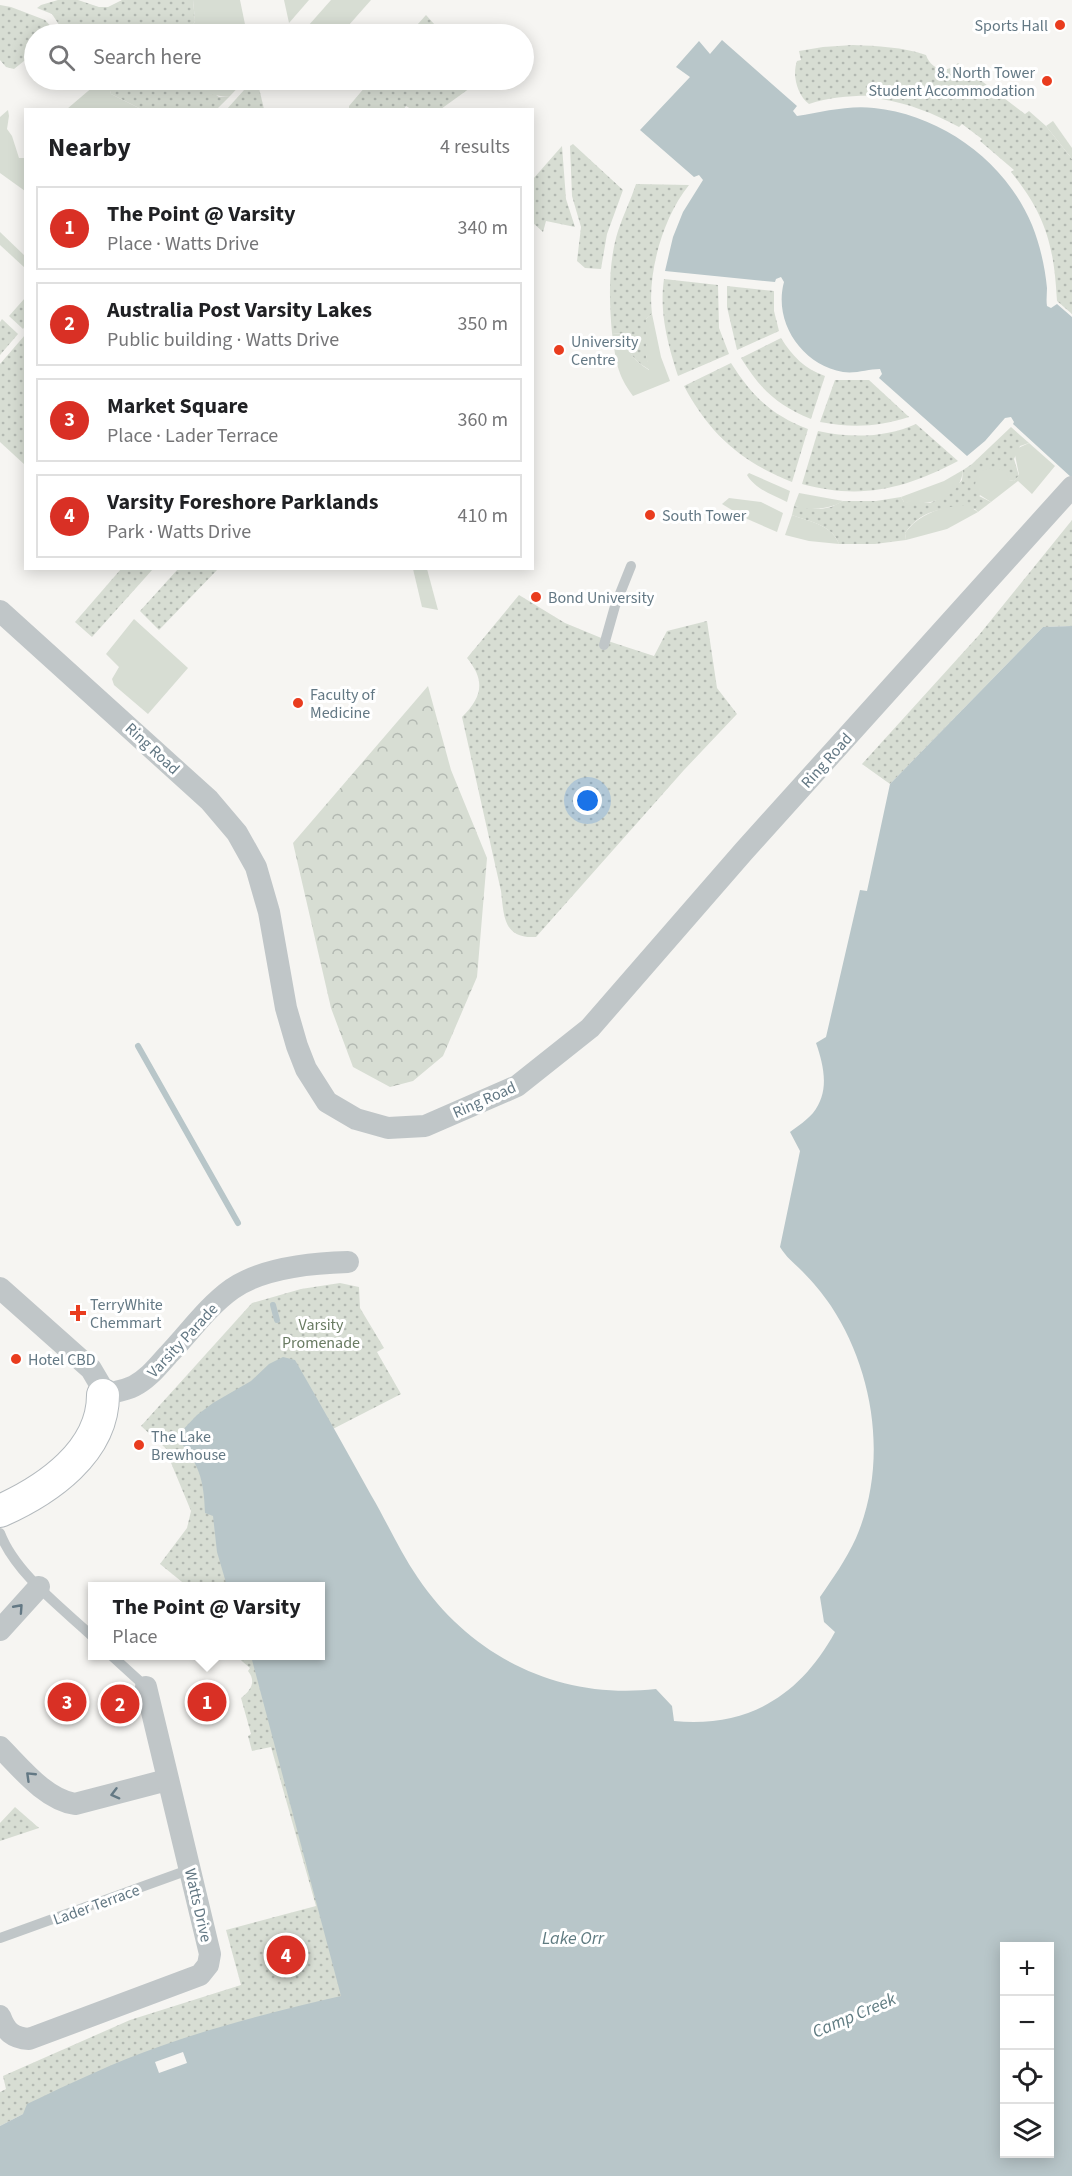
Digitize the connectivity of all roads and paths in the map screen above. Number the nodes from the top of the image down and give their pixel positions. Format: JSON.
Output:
{"nodes":[{"id":1,"x":1072,"y":487,"type":"edge"},
{"id":2,"x":631,"y":566,"type":"dead end"},
{"id":3,"x":0,"y":611,"type":"edge"},
{"id":4,"x":604,"y":645,"type":"dead end"},
{"id":5,"x":348,"y":1262,"type":"dead end"},
{"id":6,"x":0,"y":1288,"type":"edge"},
{"id":7,"x":103,"y":1395,"type":"junction"},
{"id":8,"x":0,"y":1511,"type":"edge"},
{"id":9,"x":0,"y":1533,"type":"edge"},
{"id":10,"x":39,"y":1587,"type":"junction"},
{"id":11,"x":0,"y":1630,"type":"edge"},
{"id":12,"x":88,"y":1632,"type":"edge"},
{"id":13,"x":116,"y":1660,"type":"edge"},
{"id":14,"x":146,"y":1687,"type":"joint"},
{"id":15,"x":0,"y":1747,"type":"edge"},
{"id":16,"x":167,"y":1780,"type":"junction"},
{"id":17,"x":191,"y":1869,"type":"junction"},
{"id":18,"x":0,"y":1938,"type":"edge"},
{"id":19,"x":0,"y":2016,"type":"edge"}],
"edges":[{"from":1,"to":3,"type":"street","name":"Ring Road"},
{"from":2,"to":4,"type":"lane"},
{"from":5,"to":7,"type":"street","name":"Varsity Parade"},
{"from":6,"to":7,"type":"street"},
{"from":7,"to":8,"type":"street"},
{"from":9,"to":10,"type":"lane"},
{"from":11,"to":10,"type":"street","one_way":true},
{"from":10,"to":12,"type":"lane"},
{"from":13,"to":14,"type":"lane"},
{"from":14,"to":16,"type":"street","name":"Watts Drive"},
{"from":16,"to":15,"type":"street","one_way":true},
{"from":16,"to":17,"type":"street","name":"Watts Drive"},
{"from":17,"to":18,"type":"lane","name":"Lader Terrace"},
{"from":17,"to":19,"type":"street","name":"Watts Drive"}]}
